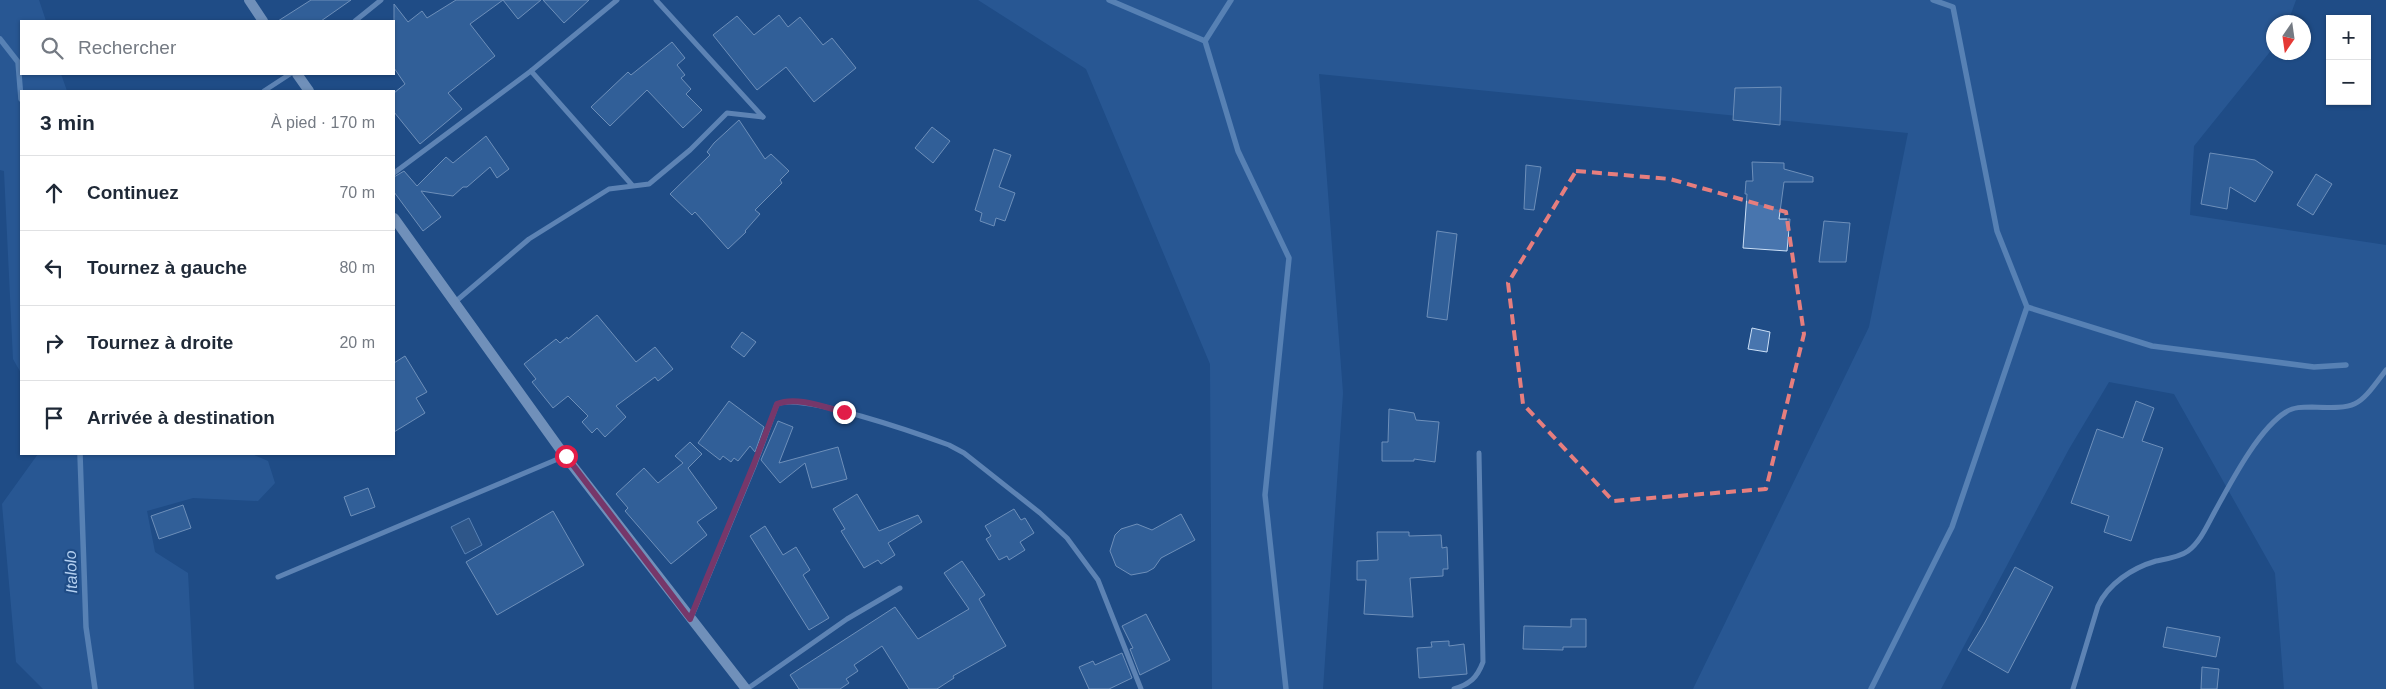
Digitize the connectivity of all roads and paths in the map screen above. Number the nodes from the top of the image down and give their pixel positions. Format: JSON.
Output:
{"nodes":[{"id":1,"x":248,"y":0,"type":"edge"},
{"id":2,"x":381,"y":0,"type":"edge"},
{"id":3,"x":617,"y":0,"type":"edge"},
{"id":4,"x":656,"y":0,"type":"edge"},
{"id":5,"x":262,"y":20,"type":"edge"},
{"id":6,"x":356,"y":20,"type":"edge"},
{"id":7,"x":531,"y":71,"type":"junction"},
{"id":8,"x":288,"y":75,"type":"edge"},
{"id":9,"x":298,"y":75,"type":"edge"},
{"id":10,"x":266,"y":90,"type":"edge"},
{"id":11,"x":308,"y":90,"type":"edge"},
{"id":12,"x":395,"y":172,"type":"edge"},
{"id":13,"x":632,"y":185,"type":"junction"},
{"id":14,"x":395,"y":219,"type":"edge"},
{"id":15,"x":455,"y":302,"type":"junction"},
{"id":16,"x":2386,"y":370,"type":"edge"},
{"id":17,"x":1479,"y":453,"type":"dead end"},
{"id":18,"x":566,"y":456,"type":"junction"},
{"id":19,"x":278,"y":578,"type":"dead end"},
{"id":20,"x":900,"y":588,"type":"dead end"},
{"id":21,"x":690,"y":619,"type":"junction"},
{"id":22,"x":746,"y":689,"type":"edge"},
{"id":23,"x":1141,"y":689,"type":"edge"},
{"id":24,"x":1454,"y":689,"type":"edge"},
{"id":25,"x":2073,"y":689,"type":"edge"}],
"edges":[{"from":1,"to":5,"type":"street"},
{"from":2,"to":6,"type":"street"},
{"from":3,"to":7,"type":"street"},
{"from":4,"to":13,"type":"street"},
{"from":7,"to":12,"type":"street"},
{"from":7,"to":13,"type":"street"},
{"from":8,"to":10,"type":"street"},
{"from":9,"to":11,"type":"street"},
{"from":13,"to":15,"type":"street"},
{"from":14,"to":15,"type":"street"},
{"from":15,"to":18,"type":"street"},
{"from":16,"to":25,"type":"street"},
{"from":17,"to":24,"type":"street"},
{"from":18,"to":19,"type":"street"},
{"from":18,"to":21,"type":"street"},
{"from":20,"to":22,"type":"street"},
{"from":21,"to":22,"type":"street"},
{"from":21,"to":23,"type":"street"}]}
